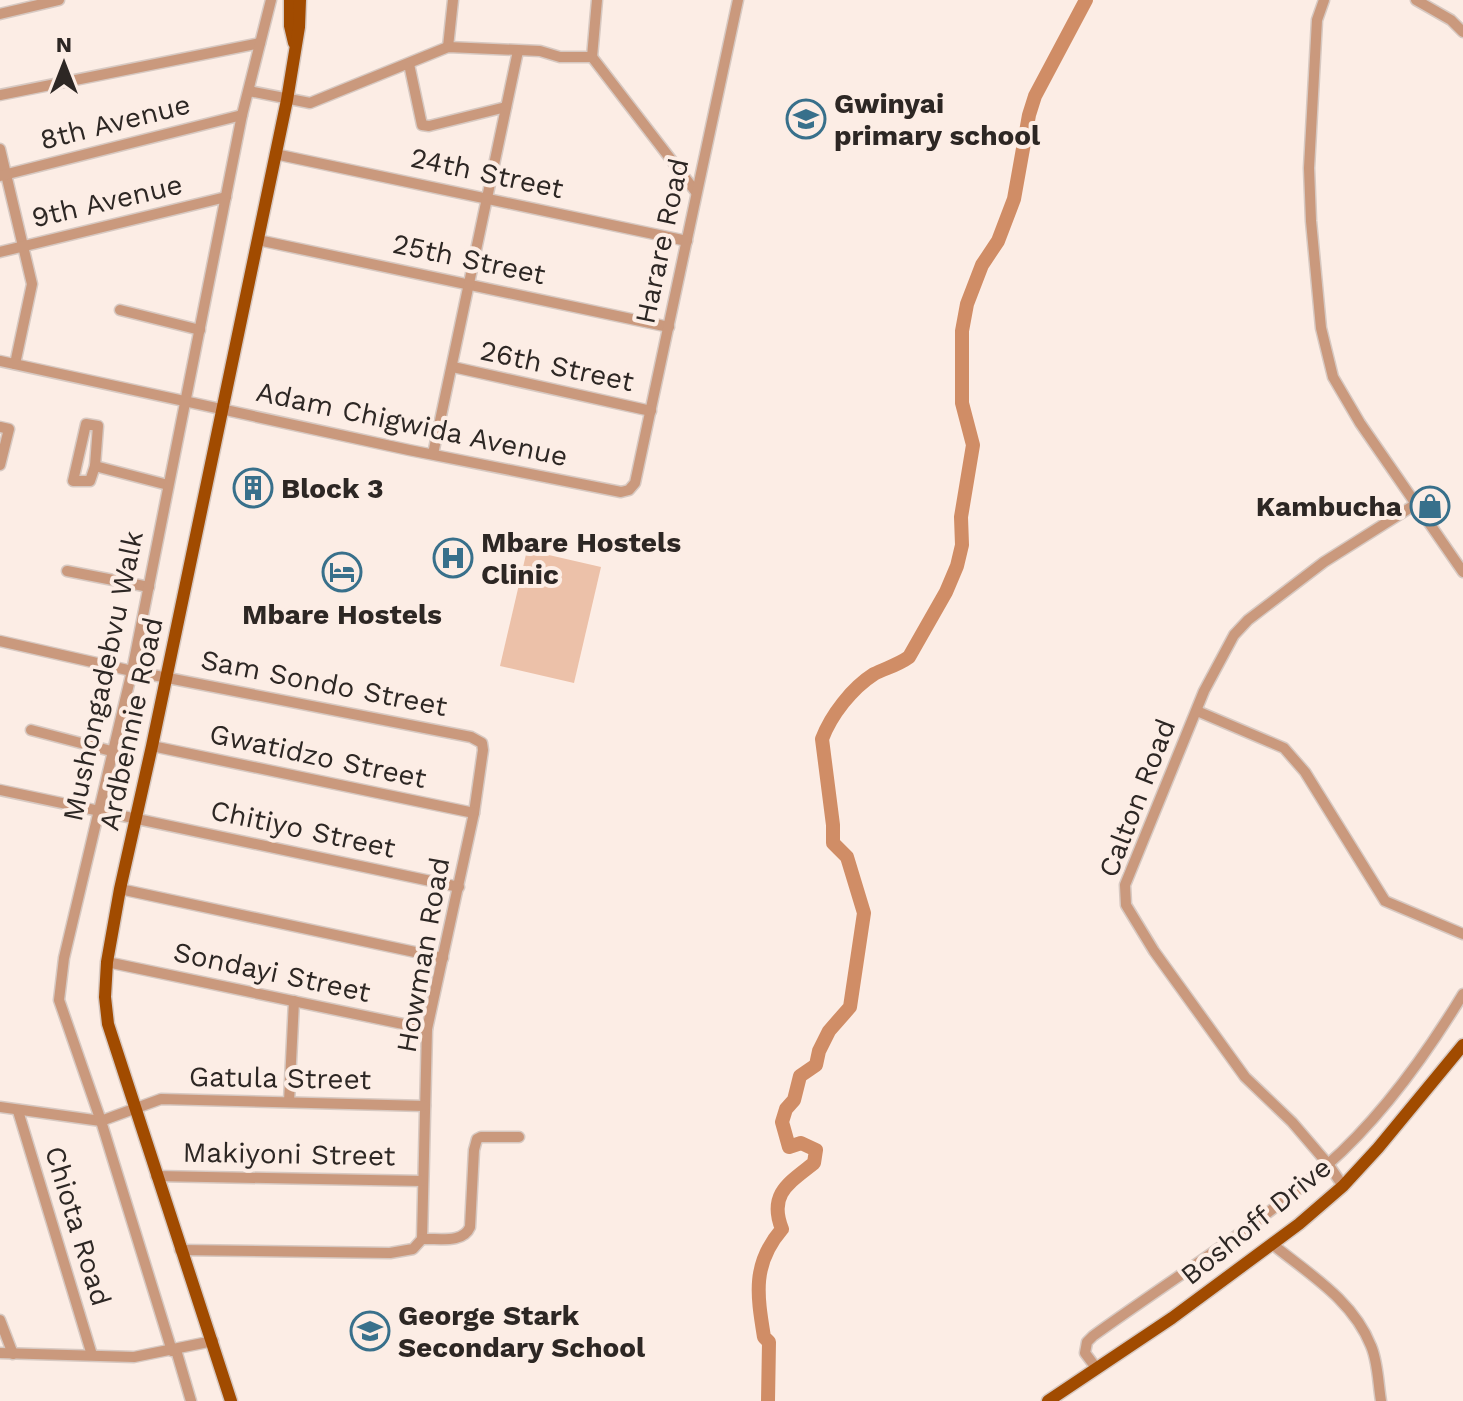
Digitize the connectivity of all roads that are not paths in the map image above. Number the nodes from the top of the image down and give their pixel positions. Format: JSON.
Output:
{"nodes":[{"id":1,"x":59,"y":0,"type":"edge"},
{"id":2,"x":271,"y":0,"type":"edge"},
{"id":3,"x":290,"y":0,"type":"edge"},
{"id":4,"x":300,"y":0,"type":"edge"},
{"id":5,"x":453,"y":0,"type":"edge"},
{"id":6,"x":597,"y":0,"type":"edge"},
{"id":7,"x":738,"y":0,"type":"edge"},
{"id":8,"x":1324,"y":0,"type":"edge"},
{"id":9,"x":1416,"y":0,"type":"edge"},
{"id":10,"x":0,"y":14,"type":"edge"},
{"id":11,"x":1463,"y":32,"type":"edge"},
{"id":12,"x":260,"y":43,"type":"junction"},
{"id":13,"x":295,"y":46,"type":"junction"},
{"id":14,"x":448,"y":47,"type":"junction"},
{"id":15,"x":518,"y":51,"type":"junction"},
{"id":16,"x":592,"y":57,"type":"junction"},
{"id":17,"x":409,"y":64,"type":"junction"},
{"id":18,"x":249,"y":91,"type":"junction"},
{"id":19,"x":0,"y":95,"type":"edge"},
{"id":20,"x":287,"y":100,"type":"junction"},
{"id":21,"x":506,"y":107,"type":"junction"},
{"id":22,"x":242,"y":115,"type":"junction"},
{"id":23,"x":0,"y":149,"type":"edge"},
{"id":24,"x":275,"y":154,"type":"junction"},
{"id":25,"x":4,"y":175,"type":"edge"},
{"id":26,"x":696,"y":192,"type":"junction"},
{"id":27,"x":226,"y":197,"type":"junction"},
{"id":28,"x":486,"y":197,"type":"junction"},
{"id":29,"x":258,"y":240,"type":"junction"},
{"id":30,"x":687,"y":241,"type":"junction"},
{"id":31,"x":23,"y":246,"type":"junction"},
{"id":32,"x":0,"y":252,"type":"edge"},
{"id":33,"x":469,"y":283,"type":"junction"},
{"id":34,"x":120,"y":310,"type":"dead end"},
{"id":35,"x":669,"y":327,"type":"junction"},
{"id":36,"x":200,"y":330,"type":"junction"},
{"id":37,"x":0,"y":361,"type":"edge"},
{"id":38,"x":15,"y":364,"type":"junction"},
{"id":39,"x":453,"y":367,"type":"junction"},
{"id":40,"x":186,"y":402,"type":"junction"},
{"id":41,"x":221,"y":409,"type":"junction"},
{"id":42,"x":651,"y":411,"type":"junction"},
{"id":43,"x":0,"y":427,"type":"edge"},
{"id":44,"x":433,"y":454,"type":"junction"},
{"id":45,"x":0,"y":465,"type":"edge"},
{"id":46,"x":95,"y":466,"type":"junction"},
{"id":47,"x":168,"y":485,"type":"junction"},
{"id":48,"x":629,"y":490,"type":"joint"},
{"id":49,"x":1416,"y":504,"type":"junction"},
{"id":50,"x":67,"y":571,"type":"dead end"},
{"id":51,"x":1463,"y":572,"type":"edge"},
{"id":52,"x":149,"y":587,"type":"junction"},
{"id":53,"x":0,"y":641,"type":"edge"},
{"id":54,"x":132,"y":671,"type":"junction"},
{"id":55,"x":167,"y":677,"type":"junction"},
{"id":56,"x":1197,"y":711,"type":"junction"},
{"id":57,"x":31,"y":730,"type":"dead end"},
{"id":58,"x":471,"y":737,"type":"joint"},
{"id":59,"x":152,"y":746,"type":"junction"},
{"id":60,"x":115,"y":752,"type":"junction"},
{"id":61,"x":0,"y":790,"type":"edge"},
{"id":62,"x":99,"y":811,"type":"junction"},
{"id":63,"x":474,"y":813,"type":"junction"},
{"id":64,"x":137,"y":819,"type":"junction"},
{"id":65,"x":459,"y":887,"type":"junction"},
{"id":66,"x":120,"y":889,"type":"junction"},
{"id":67,"x":1463,"y":934,"type":"edge"},
{"id":68,"x":443,"y":958,"type":"junction"},
{"id":69,"x":107,"y":962,"type":"junction"},
{"id":70,"x":1463,"y":994,"type":"edge"},
{"id":71,"x":294,"y":1001,"type":"junction"},
{"id":72,"x":427,"y":1029,"type":"junction"},
{"id":73,"x":1463,"y":1045,"type":"edge"},
{"id":74,"x":289,"y":1102,"type":"junction"},
{"id":75,"x":425,"y":1106,"type":"junction"},
{"id":76,"x":0,"y":1107,"type":"edge"},
{"id":77,"x":136,"y":1108,"type":"junction"},
{"id":78,"x":18,"y":1111,"type":"junction"},
{"id":79,"x":101,"y":1121,"type":"junction"},
{"id":80,"x":519,"y":1137,"type":"dead end"},
{"id":81,"x":1328,"y":1164,"type":"junction"},
{"id":82,"x":156,"y":1176,"type":"junction"},
{"id":83,"x":422,"y":1181,"type":"junction"},
{"id":84,"x":1343,"y":1186,"type":"junction"},
{"id":85,"x":422,"y":1239,"type":"junction"},
{"id":86,"x":1272,"y":1244,"type":"junction"},
{"id":87,"x":180,"y":1250,"type":"junction"},
{"id":88,"x":0,"y":1320,"type":"edge"},
{"id":89,"x":213,"y":1341,"type":"junction"},
{"id":90,"x":174,"y":1351,"type":"junction"},
{"id":91,"x":0,"y":1353,"type":"edge"},
{"id":92,"x":13,"y":1354,"type":"junction"},
{"id":93,"x":92,"y":1355,"type":"junction"},
{"id":94,"x":1097,"y":1369,"type":"junction"},
{"id":95,"x":191,"y":1401,"type":"edge"},
{"id":96,"x":231,"y":1401,"type":"edge"},
{"id":97,"x":1048,"y":1401,"type":"edge"},
{"id":98,"x":1381,"y":1401,"type":"edge"}],
"edges":[{"from":1,"to":10,"type":"street"},
{"from":2,"to":12,"type":"street","name":"Mushongadebvu Walk"},
{"from":3,"to":13,"type":"main road","name":"Ardbennie Road"},
{"from":4,"to":13,"type":"main road","name":"Ardbennie Road"},
{"from":5,"to":14,"type":"street"},
{"from":6,"to":16,"type":"street"},
{"from":7,"to":26,"type":"street","name":"Harare Road"},
{"from":8,"to":49,"type":"street"},
{"from":9,"to":11,"type":"street"},
{"from":12,"to":18,"type":"street","name":"Mushongadebvu Walk"},
{"from":12,"to":19,"type":"street"},
{"from":13,"to":20,"type":"main road","name":"Ardbennie Road"},
{"from":14,"to":15,"type":"street"},
{"from":14,"to":17,"type":"street"},
{"from":15,"to":16,"type":"street"},
{"from":15,"to":21,"type":"street"},
{"from":16,"to":26,"type":"street"},
{"from":17,"to":20,"type":"street"},
{"from":17,"to":21,"type":"street"},
{"from":18,"to":20,"type":"street"},
{"from":18,"to":22,"type":"street","name":"Mushongadebvu Walk"},
{"from":20,"to":24,"type":"main road","name":"Ardbennie Road"},
{"from":21,"to":28,"type":"street"},
{"from":22,"to":25,"type":"street","name":"8th Avenue"},
{"from":22,"to":27,"type":"street","name":"Mushongadebvu Walk"},
{"from":23,"to":25,"type":"street"},
{"from":24,"to":28,"type":"street","name":"24th Street"},
{"from":24,"to":29,"type":"main road","name":"Ardbennie Road"},
{"from":25,"to":31,"type":"street"},
{"from":26,"to":30,"type":"street","name":"Harare Road"},
{"from":27,"to":31,"type":"street","name":"9th Avenue"},
{"from":27,"to":36,"type":"street","name":"Mushongadebvu Walk"},
{"from":28,"to":30,"type":"street","name":"24th Street"},
{"from":28,"to":33,"type":"street"},
{"from":29,"to":33,"type":"street","name":"25th Street"},
{"from":29,"to":41,"type":"main road","name":"Ardbennie Road"},
{"from":30,"to":35,"type":"street","name":"Harare Road"},
{"from":31,"to":32,"type":"street","name":"9th Avenue"},
{"from":31,"to":38,"type":"street"},
{"from":33,"to":35,"type":"street","name":"25th Street"},
{"from":33,"to":39,"type":"street"},
{"from":34,"to":36,"type":"street"},
{"from":35,"to":42,"type":"street","name":"Harare Road"},
{"from":36,"to":40,"type":"street","name":"Mushongadebvu Walk"},
{"from":37,"to":38,"type":"street","name":"Adam Chigwida Avenue"},
{"from":38,"to":40,"type":"street","name":"Adam Chigwida Avenue"},
{"from":39,"to":42,"type":"street","name":"26th Street"},
{"from":39,"to":44,"type":"street"},
{"from":40,"to":41,"type":"street","name":"Adam Chigwida Avenue"},
{"from":40,"to":47,"type":"street","name":"Mushongadebvu Walk"},
{"from":41,"to":44,"type":"street","name":"Adam Chigwida Avenue"},
{"from":41,"to":55,"type":"main road","name":"Ardbennie Road"},
{"from":42,"to":48,"type":"street","name":"Harare Road"},
{"from":43,"to":45,"type":"street"},
{"from":44,"to":48,"type":"street","name":"Adam Chigwida Avenue"},
{"from":46,"to":46,"type":"street"},
{"from":46,"to":47,"type":"street"},
{"from":47,"to":52,"type":"street","name":"Mushongadebvu Walk"},
{"from":49,"to":51,"type":"street"},
{"from":49,"to":56,"type":"street","name":"Calton Road"},
{"from":50,"to":52,"type":"street"},
{"from":52,"to":54,"type":"street","name":"Mushongadebvu Walk"},
{"from":53,"to":54,"type":"street","name":"Sam Sondo Street"},
{"from":54,"to":55,"type":"street","name":"Sam Sondo Street"},
{"from":54,"to":60,"type":"street","name":"Mushongadebvu Walk"},
{"from":55,"to":58,"type":"street","name":"Sam Sondo Street"},
{"from":55,"to":59,"type":"main road","name":"Ardbennie Road"},
{"from":56,"to":67,"type":"street"},
{"from":56,"to":81,"type":"street","name":"Calton Road"},
{"from":57,"to":60,"type":"street"},
{"from":58,"to":63,"type":"street","name":"Howman Road"},
{"from":59,"to":63,"type":"street","name":"Gwatidzo Street"},
{"from":59,"to":64,"type":"main road","name":"Ardbennie Road"},
{"from":60,"to":62,"type":"street","name":"Mushongadebvu Walk"},
{"from":61,"to":62,"type":"street","name":"Chitiyo Street"},
{"from":62,"to":64,"type":"street","name":"Chitiyo Street"},
{"from":62,"to":79,"type":"street","name":"Mushongadebvu Walk"},
{"from":63,"to":65,"type":"street","name":"Howman Road"},
{"from":64,"to":65,"type":"street","name":"Chitiyo Street"},
{"from":64,"to":66,"type":"main road","name":"Ardbennie Road"},
{"from":65,"to":68,"type":"street","name":"Howman Road"},
{"from":66,"to":68,"type":"street"},
{"from":66,"to":69,"type":"main road","name":"Ardbennie Road"},
{"from":68,"to":72,"type":"street","name":"Howman Road"},
{"from":69,"to":71,"type":"street","name":"Sondayi Street"},
{"from":69,"to":77,"type":"main road","name":"Ardbennie Road"},
{"from":70,"to":81,"type":"street"},
{"from":71,"to":72,"type":"street","name":"Sondayi Street"},
{"from":71,"to":74,"type":"street"},
{"from":72,"to":75,"type":"street","name":"Howman Road"},
{"from":73,"to":84,"type":"main road","name":"Boshoff Drive"},
{"from":74,"to":75,"type":"street","name":"Gatula Street"},
{"from":74,"to":77,"type":"street","name":"Gatula Street"},
{"from":75,"to":83,"type":"street","name":"Howman Road"},
{"from":76,"to":78,"type":"street"},
{"from":77,"to":79,"type":"street","name":"Gatula Street"},
{"from":77,"to":82,"type":"main road","name":"Ardbennie Road"},
{"from":78,"to":79,"type":"street"},
{"from":78,"to":93,"type":"street","name":"Chiota Road"},
{"from":79,"to":90,"type":"street","name":"Mushongadebvu Walk"},
{"from":80,"to":85,"type":"street"},
{"from":81,"to":84,"type":"street","name":"Calton Road"},
{"from":81,"to":94,"type":"street"},
{"from":82,"to":83,"type":"street","name":"Makiyoni Street"},
{"from":82,"to":87,"type":"main road","name":"Ardbennie Road"},
{"from":83,"to":85,"type":"street","name":"Howman Road"},
{"from":84,"to":86,"type":"main road","name":"Boshoff Drive"},
{"from":85,"to":87,"type":"street"},
{"from":86,"to":94,"type":"main road","name":"Boshoff Drive"},
{"from":86,"to":98,"type":"street"},
{"from":87,"to":89,"type":"main road","name":"Ardbennie Road"},
{"from":88,"to":92,"type":"street"},
{"from":89,"to":90,"type":"street"},
{"from":89,"to":96,"type":"main road","name":"Ardbennie Road"},
{"from":90,"to":93,"type":"street"},
{"from":90,"to":95,"type":"street","name":"Mushongadebvu Walk"},
{"from":91,"to":92,"type":"street"},
{"from":92,"to":93,"type":"street"},
{"from":94,"to":97,"type":"main road","name":"Boshoff Drive"}]}
